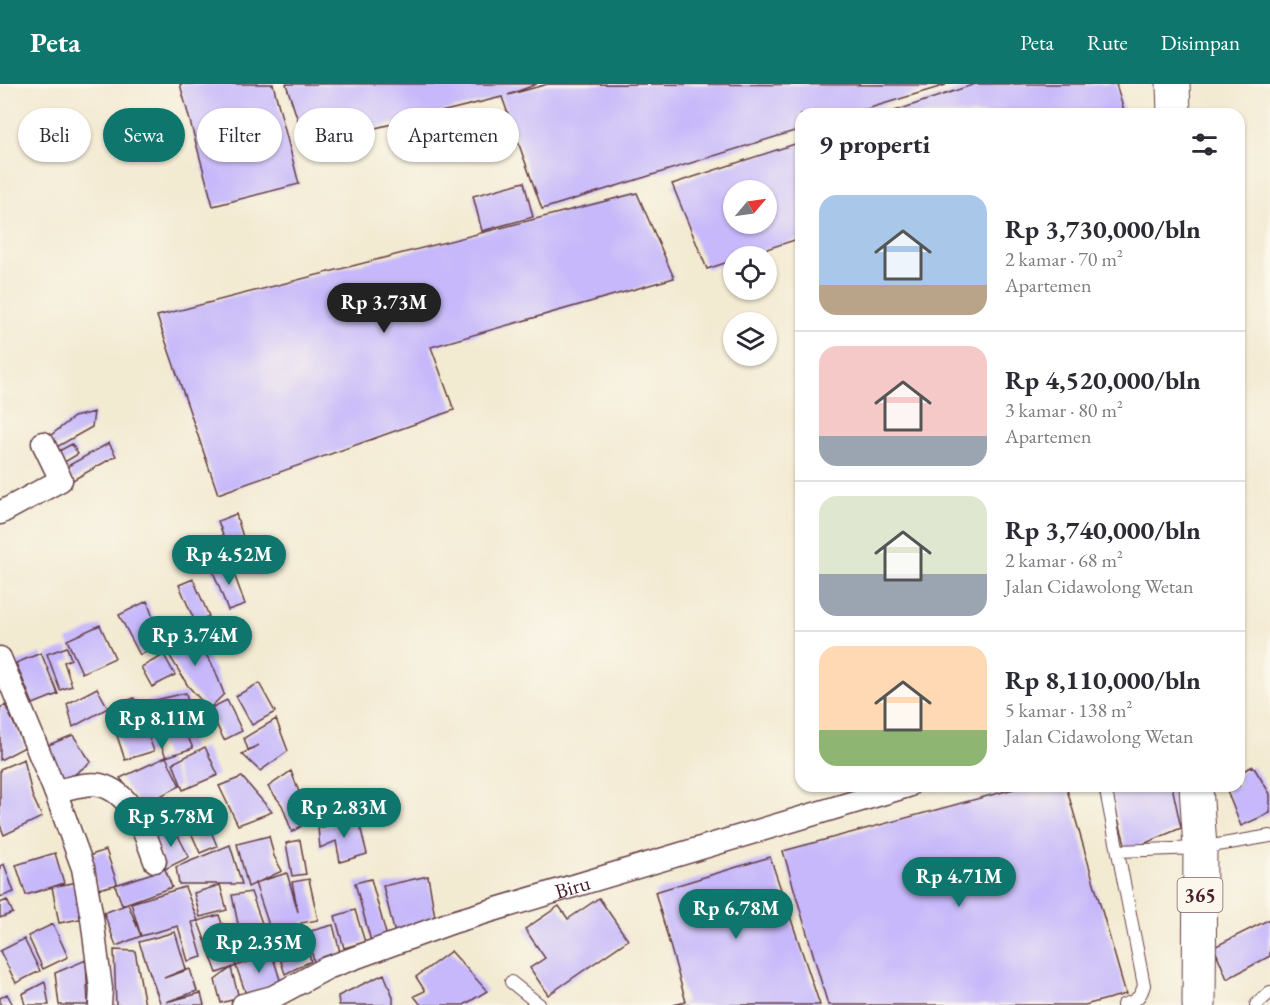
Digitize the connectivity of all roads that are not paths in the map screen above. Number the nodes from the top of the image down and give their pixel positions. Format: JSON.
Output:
{"nodes":[{"id":1,"x":1173,"y":84,"type":"edge"},
{"id":2,"x":1174,"y":108,"type":"edge"},
{"id":3,"x":43,"y":444,"type":"dead end"},
{"id":4,"x":0,"y":513,"type":"edge"},
{"id":5,"x":0,"y":658,"type":"edge"},
{"id":6,"x":54,"y":791,"type":"junction"},
{"id":7,"x":888,"y":792,"type":"edge"},
{"id":8,"x":1106,"y":792,"type":"edge"},
{"id":9,"x":1196,"y":792,"type":"edge"},
{"id":10,"x":1270,"y":836,"type":"edge"},
{"id":11,"x":1200,"y":848,"type":"junction"},
{"id":12,"x":1119,"y":851,"type":"junction"},
{"id":13,"x":155,"y":861,"type":"dead end"},
{"id":14,"x":511,"y":982,"type":"dead end"},
{"id":15,"x":1270,"y":992,"type":"edge"},
{"id":16,"x":274,"y":1001,"type":"edge"},
{"id":17,"x":100,"y":1005,"type":"edge"},
{"id":18,"x":243,"y":1005,"type":"edge"},
{"id":19,"x":540,"y":1005,"type":"edge"},
{"id":20,"x":1123,"y":1005,"type":"edge"},
{"id":21,"x":1199,"y":1005,"type":"edge"},
{"id":22,"x":1256,"y":1005,"type":"edge"}],
"edges":[{"from":1,"to":2,"type":"main road"},
{"from":3,"to":4,"type":"street"},
{"from":5,"to":6,"type":"street"},
{"from":6,"to":13,"type":"street"},
{"from":6,"to":17,"type":"street"},
{"from":7,"to":16,"type":"street","name":"Biru"},
{"from":8,"to":12,"type":"lane"},
{"from":9,"to":11,"type":"main road","number":"365"},
{"from":10,"to":11,"type":"lane"},
{"from":11,"to":12,"type":"lane"},
{"from":11,"to":21,"type":"main road","number":"365"},
{"from":12,"to":20,"type":"lane"},
{"from":14,"to":19,"type":"lane"},
{"from":15,"to":22,"type":"lane"},
{"from":16,"to":18,"type":"street","name":"Biru"}]}
